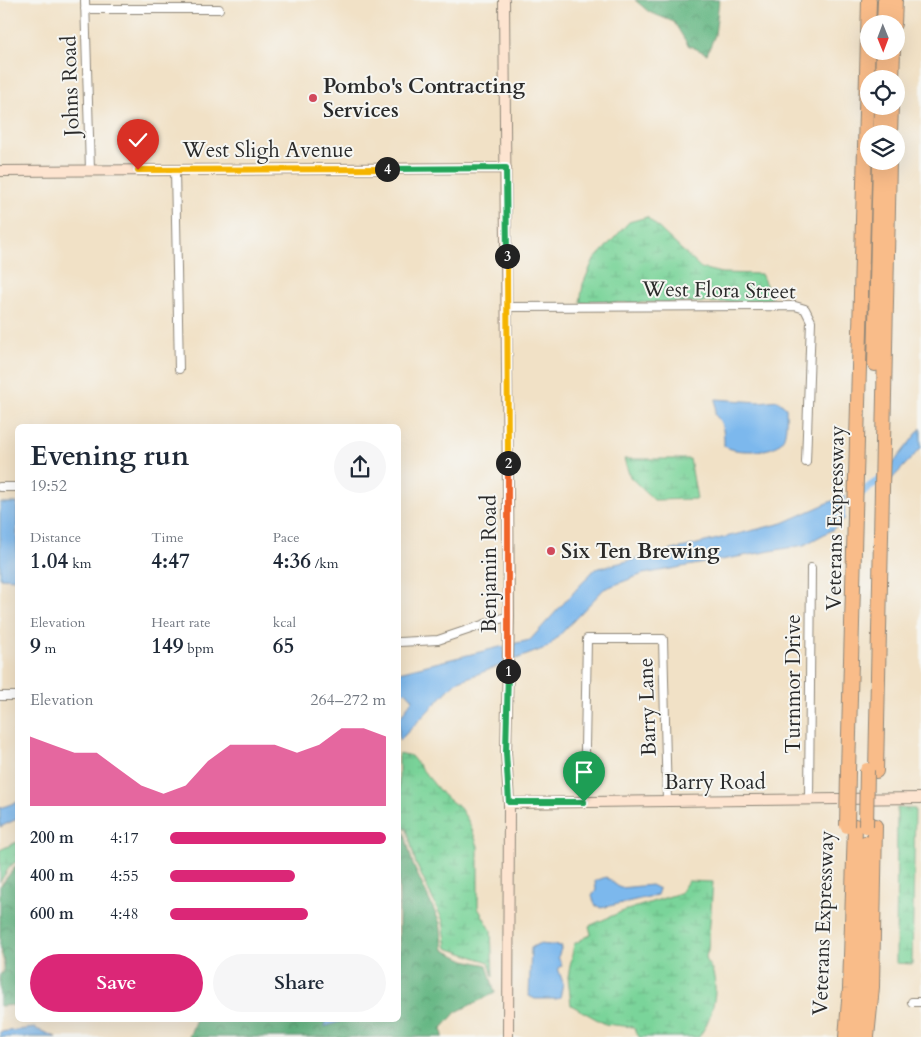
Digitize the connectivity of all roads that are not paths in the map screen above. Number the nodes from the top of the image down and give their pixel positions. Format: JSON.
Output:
{"nodes":[{"id":1,"x":85,"y":0,"type":"edge"},
{"id":2,"x":504,"y":0,"type":"edge"},
{"id":3,"x":869,"y":0,"type":"edge"},
{"id":4,"x":885,"y":0,"type":"edge"},
{"id":5,"x":895,"y":0,"type":"edge"},
{"id":6,"x":85,"y":9,"type":"junction"},
{"id":7,"x":219,"y":9,"type":"dead end"},
{"id":8,"x":884,"y":15,"type":"edge"},
{"id":9,"x":894,"y":15,"type":"edge"},
{"id":10,"x":506,"y":168,"type":"junction"},
{"id":11,"x":0,"y":170,"type":"edge"},
{"id":12,"x":90,"y":170,"type":"junction"},
{"id":13,"x":175,"y":170,"type":"junction"},
{"id":14,"x":880,"y":170,"type":"edge"},
{"id":15,"x":889,"y":170,"type":"edge"},
{"id":16,"x":507,"y":308,"type":"junction"},
{"id":17,"x":178,"y":369,"type":"dead end"},
{"id":18,"x":878,"y":454,"type":"junction"},
{"id":19,"x":806,"y":462,"type":"dead end"},
{"id":20,"x":0,"y":487,"type":"edge"},
{"id":21,"x":15,"y":487,"type":"edge"},
{"id":22,"x":811,"y":568,"type":"dead end"},
{"id":23,"x":508,"y":616,"type":"junction"},
{"id":24,"x":401,"y":642,"type":"edge"},
{"id":25,"x":0,"y":696,"type":"edge"},
{"id":26,"x":15,"y":696,"type":"edge"},
{"id":27,"x":862,"y":771,"type":"junction"},
{"id":28,"x":921,"y":798,"type":"edge"},
{"id":29,"x":809,"y":800,"type":"junction"},
{"id":30,"x":667,"y":801,"type":"junction"},
{"id":31,"x":509,"y":802,"type":"junction"},
{"id":32,"x":584,"y":802,"type":"junction"},
{"id":33,"x":860,"y":826,"type":"junction"},
{"id":34,"x":912,"y":1002,"type":"dead end"},
{"id":35,"x":921,"y":1002,"type":"edge"},
{"id":36,"x":508,"y":1037,"type":"edge"},
{"id":37,"x":838,"y":1037,"type":"edge"},
{"id":38,"x":846,"y":1037,"type":"edge"},
{"id":39,"x":857,"y":1037,"type":"edge"},
{"id":40,"x":867,"y":1037,"type":"edge"}],
"edges":[{"from":1,"to":6,"type":"street","name":"Johns Road"},
{"from":2,"to":10,"type":"street","name":"Benjamin Road"},
{"from":3,"to":27,"type":"highway","name":"Veterans Expressway"},
{"from":4,"to":8,"type":"highway"},
{"from":5,"to":9,"type":"highway"},
{"from":6,"to":7,"type":"street"},
{"from":6,"to":12,"type":"street","name":"Johns Road"},
{"from":10,"to":13,"type":"street","name":"West Sligh Avenue"},
{"from":10,"to":16,"type":"street","name":"Benjamin Road"},
{"from":11,"to":12,"type":"street","name":"West Sligh Avenue"},
{"from":12,"to":13,"type":"street","name":"West Sligh Avenue"},
{"from":13,"to":17,"type":"street"},
{"from":14,"to":18,"type":"highway"},
{"from":15,"to":18,"type":"highway","name":"Veterans Expressway"},
{"from":16,"to":19,"type":"street","name":"West Flora Street"},
{"from":16,"to":23,"type":"street","name":"Benjamin Road"},
{"from":18,"to":27,"type":"highway","name":"Veterans Expressway"},
{"from":20,"to":21,"type":"street"},
{"from":22,"to":29,"type":"street","name":"Turnmor Drive"},
{"from":23,"to":24,"type":"street"},
{"from":23,"to":31,"type":"street","name":"Benjamin Road"},
{"from":25,"to":26,"type":"street"},
{"from":27,"to":33,"type":"highway","name":"Veterans Expressway"},
{"from":27,"to":33,"type":"highway","name":"Veterans Expressway","bridge":true},
{"from":28,"to":29,"type":"street","name":"Barry Road"},
{"from":29,"to":30,"type":"street","name":"Barry Road"},
{"from":30,"to":32,"type":"street","name":"Barry Road"},
{"from":30,"to":32,"type":"street","name":"Barry Lane"},
{"from":31,"to":32,"type":"street","name":"Barry Road"},
{"from":31,"to":36,"type":"street","name":"Benjamin Road"},
{"from":33,"to":37,"type":"highway","name":"Veterans Expressway"},
{"from":33,"to":38,"type":"highway"},
{"from":33,"to":39,"type":"highway"},
{"from":33,"to":40,"type":"highway","name":"Veterans Expressway"},
{"from":34,"to":35,"type":"street"}]}
